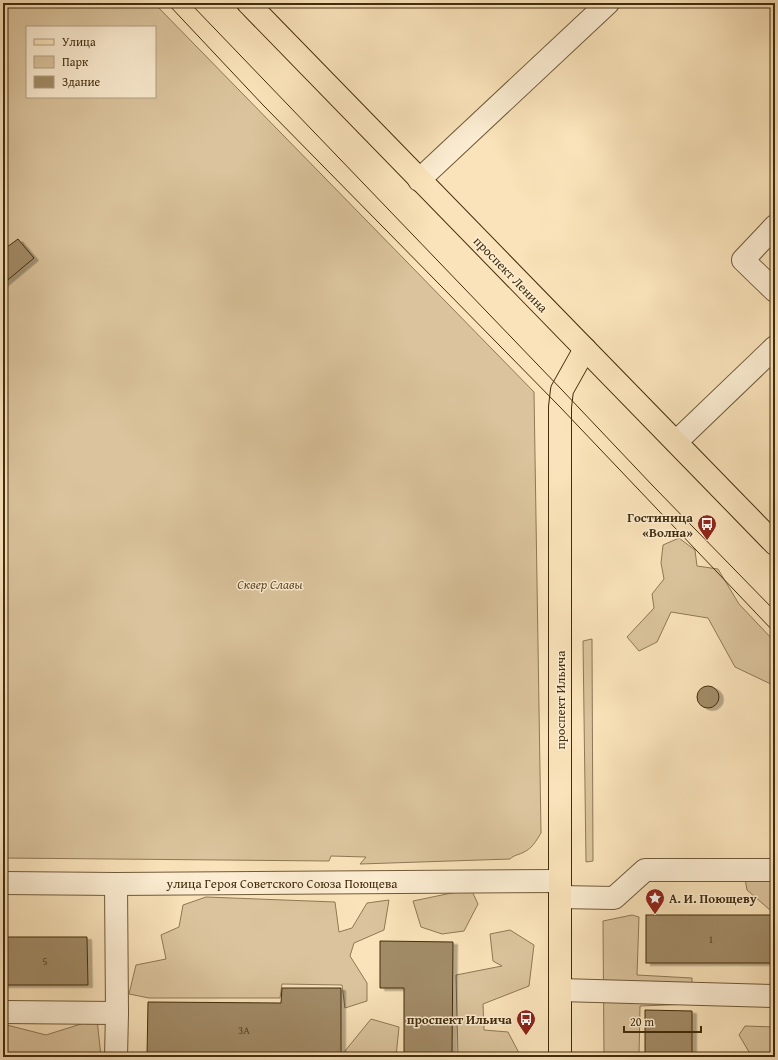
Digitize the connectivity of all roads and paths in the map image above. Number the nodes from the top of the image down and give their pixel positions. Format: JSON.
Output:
{"nodes":[{"id":1,"x":248,"y":3,"type":"edge"},
{"id":2,"x":608,"y":3,"type":"edge"},
{"id":3,"x":419,"y":180,"type":"junction"},
{"id":4,"x":775,"y":226,"type":"edge"},
{"id":5,"x":775,"y":291,"type":"edge"},
{"id":6,"x":775,"y":346,"type":"edge"},
{"id":7,"x":585,"y":349,"type":"junction"},
{"id":8,"x":676,"y":442,"type":"junction"},
{"id":9,"x":775,"y":544,"type":"edge"},
{"id":10,"x":775,"y":870,"type":"edge"},
{"id":11,"x":3,"y":883,"type":"edge"},
{"id":12,"x":116,"y":884,"type":"junction"},
{"id":13,"x":560,"y":889,"type":"junction"},
{"id":14,"x":560,"y":990,"type":"junction"},
{"id":15,"x":775,"y":996,"type":"edge"},
{"id":16,"x":3,"y":1012,"type":"edge"},
{"id":17,"x":117,"y":1012,"type":"junction"},
{"id":18,"x":116,"y":1057,"type":"edge"},
{"id":19,"x":560,"y":1057,"type":"edge"}],
"edges":[{"from":1,"to":3,"type":"main road","name":"проспект Ленина"},
{"from":2,"to":3,"type":"street"},
{"from":3,"to":7,"type":"main road","name":"проспект Ленина"},
{"from":4,"to":5,"type":"street"},
{"from":6,"to":8,"type":"street"},
{"from":7,"to":8,"type":"main road","name":"проспект Ленина"},
{"from":7,"to":13,"type":"main road","name":"проспект Ильича"},
{"from":8,"to":9,"type":"main road","name":"проспект Ленина"},
{"from":10,"to":13,"type":"street","name":"улица Героя Советского Союза Поющева"},
{"from":11,"to":12,"type":"street","name":"улица Героя Советского Союза Поющева"},
{"from":12,"to":13,"type":"street","name":"улица Героя Советского Союза Поющева"},
{"from":12,"to":17,"type":"street"},
{"from":13,"to":14,"type":"main road","name":"проспект Ильича"},
{"from":14,"to":15,"type":"street"},
{"from":14,"to":19,"type":"main road","name":"проспект Ильича"},
{"from":16,"to":17,"type":"street"},
{"from":17,"to":18,"type":"street"}]}
